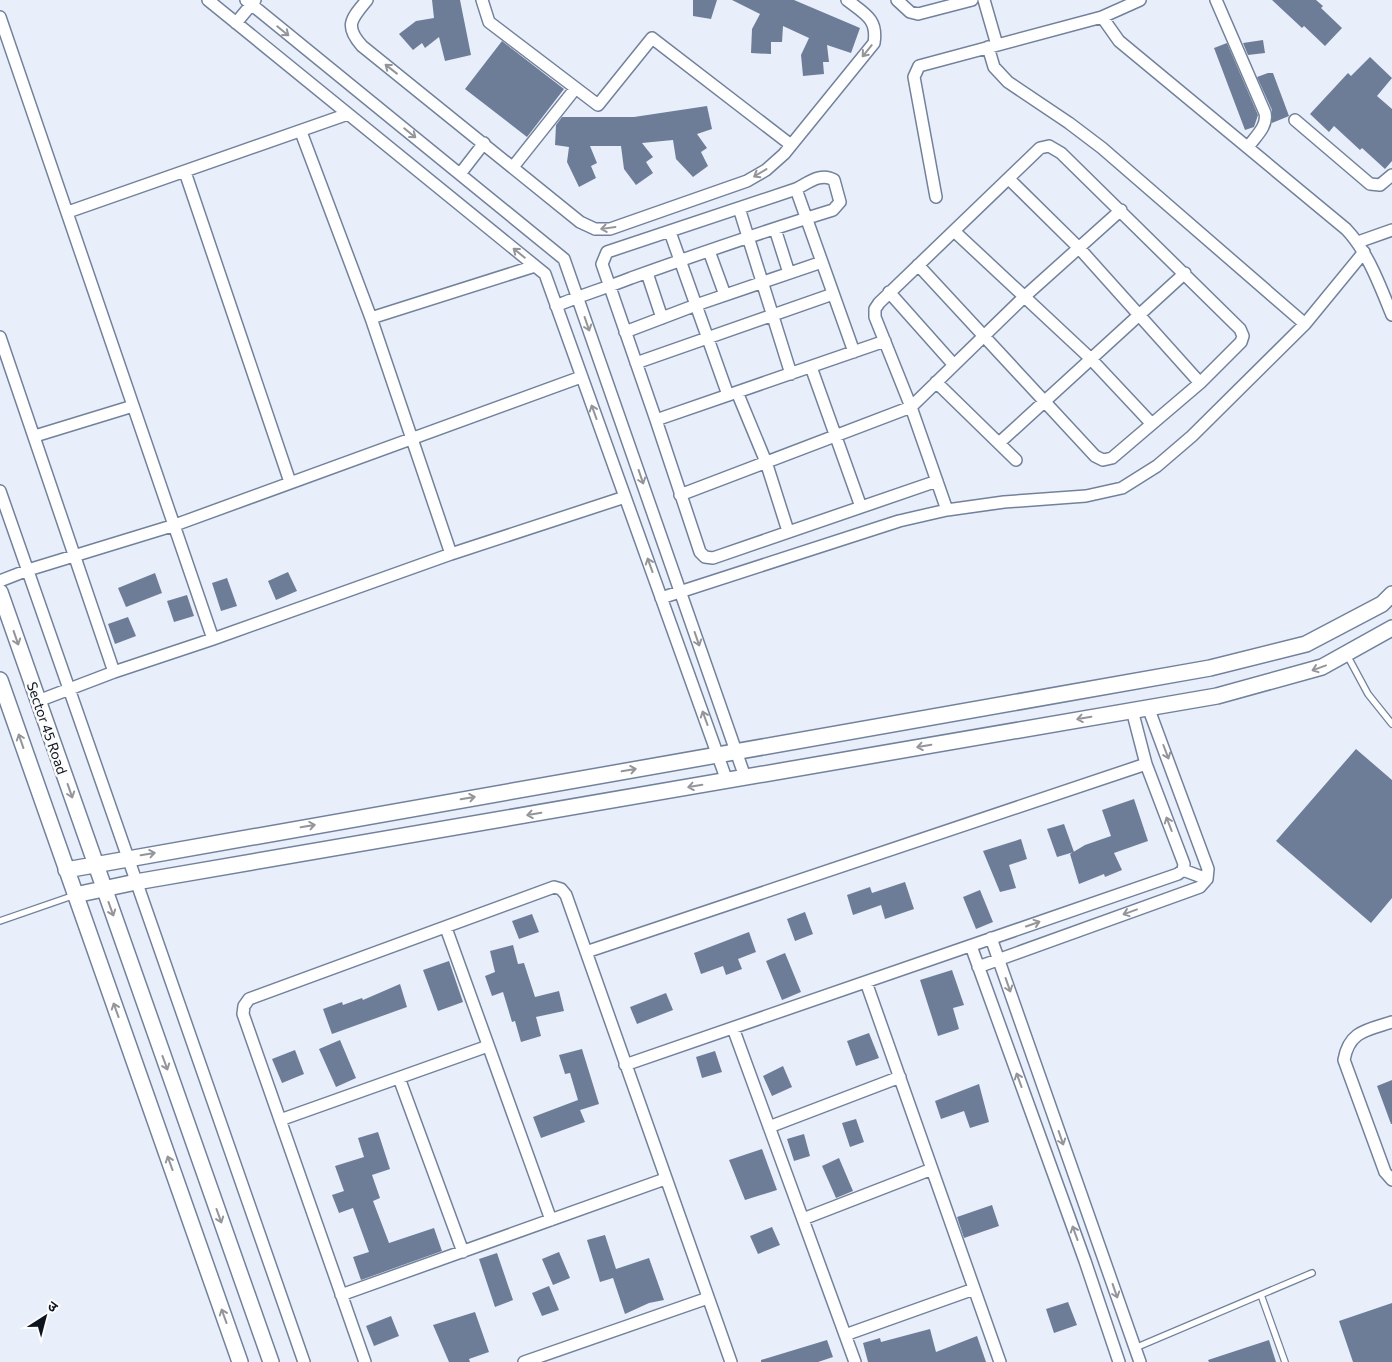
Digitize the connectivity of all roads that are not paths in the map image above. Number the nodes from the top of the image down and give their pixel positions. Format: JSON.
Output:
{"nodes":[{"id":1,"x":208,"y":0,"type":"edge"},
{"id":2,"x":367,"y":0,"type":"edge"},
{"id":3,"x":482,"y":0,"type":"edge"},
{"id":4,"x":847,"y":0,"type":"edge"},
{"id":5,"x":897,"y":0,"type":"edge"},
{"id":6,"x":972,"y":0,"type":"edge"},
{"id":7,"x":984,"y":0,"type":"edge"},
{"id":8,"x":1140,"y":0,"type":"edge"},
{"id":9,"x":1216,"y":0,"type":"edge"},
{"id":10,"x":251,"y":2,"type":"edge"},
{"id":11,"x":0,"y":17,"type":"edge"},
{"id":12,"x":1102,"y":17,"type":"junction"},
{"id":13,"x":236,"y":23,"type":"junction"},
{"id":14,"x":993,"y":46,"type":"junction"},
{"id":15,"x":575,"y":88,"type":"junction"},
{"id":16,"x":348,"y":114,"type":"junction"},
{"id":17,"x":1295,"y":120,"type":"dead end"},
{"id":18,"x":301,"y":132,"type":"junction"},
{"id":19,"x":484,"y":143,"type":"junction"},
{"id":20,"x":791,"y":145,"type":"junction"},
{"id":21,"x":1248,"y":147,"type":"junction"},
{"id":22,"x":512,"y":167,"type":"junction"},
{"id":23,"x":185,"y":172,"type":"junction"},
{"id":24,"x":460,"y":174,"type":"junction"},
{"id":25,"x":1392,"y":175,"type":"edge"},
{"id":26,"x":1009,"y":179,"type":"junction"},
{"id":27,"x":796,"y":189,"type":"junction"},
{"id":28,"x":936,"y":197,"type":"dead end"},
{"id":29,"x":739,"y":208,"type":"junction"},
{"id":30,"x":1121,"y":210,"type":"junction"},
{"id":31,"x":68,"y":212,"type":"junction"},
{"id":32,"x":806,"y":218,"type":"junction"},
{"id":33,"x":775,"y":229,"type":"junction"},
{"id":34,"x":1392,"y":230,"type":"edge"},
{"id":35,"x":670,"y":232,"type":"junction"},
{"id":36,"x":954,"y":232,"type":"junction"},
{"id":37,"x":748,"y":238,"type":"junction"},
{"id":38,"x":1358,"y":242,"type":"junction"},
{"id":39,"x":1079,"y":248,"type":"junction"},
{"id":40,"x":709,"y":251,"type":"junction"},
{"id":41,"x":1364,"y":252,"type":"junction"},
{"id":42,"x":680,"y":261,"type":"junction"},
{"id":43,"x":822,"y":262,"type":"junction"},
{"id":44,"x":918,"y":265,"type":"junction"},
{"id":45,"x":535,"y":266,"type":"junction"},
{"id":46,"x":647,"y":272,"type":"junction"},
{"id":47,"x":789,"y":273,"type":"junction"},
{"id":48,"x":1185,"y":273,"type":"junction"},
{"id":49,"x":762,"y":282,"type":"junction"},
{"id":50,"x":609,"y":286,"type":"junction"},
{"id":51,"x":889,"y":292,"type":"junction"},
{"id":52,"x":833,"y":294,"type":"junction"},
{"id":53,"x":725,"y":295,"type":"junction"},
{"id":54,"x":578,"y":296,"type":"junction"},
{"id":55,"x":1024,"y":297,"type":"junction"},
{"id":56,"x":696,"y":305,"type":"junction"},
{"id":57,"x":556,"y":306,"type":"junction"},
{"id":58,"x":1139,"y":314,"type":"junction"},
{"id":59,"x":1392,"y":315,"type":"edge"},
{"id":60,"x":773,"y":316,"type":"junction"},
{"id":61,"x":371,"y":318,"type":"junction"},
{"id":62,"x":662,"y":318,"type":"junction"},
{"id":63,"x":1305,"y":324,"type":"junction"},
{"id":64,"x":625,"y":332,"type":"junction"},
{"id":65,"x":985,"y":336,"type":"junction"},
{"id":66,"x":0,"y":337,"type":"edge"},
{"id":67,"x":708,"y":338,"type":"junction"},
{"id":68,"x":885,"y":341,"type":"junction"},
{"id":69,"x":854,"y":352,"type":"junction"},
{"id":70,"x":1090,"y":358,"type":"junction"},
{"id":71,"x":636,"y":363,"type":"junction"},
{"id":72,"x":954,"y":365,"type":"junction"},
{"id":73,"x":811,"y":367,"type":"junction"},
{"id":74,"x":791,"y":374,"type":"junction"},
{"id":75,"x":582,"y":377,"type":"junction"},
{"id":76,"x":936,"y":382,"type":"junction"},
{"id":77,"x":1200,"y":383,"type":"junction"},
{"id":78,"x":733,"y":393,"type":"junction"},
{"id":79,"x":1043,"y":402,"type":"junction"},
{"id":80,"x":133,"y":406,"type":"junction"},
{"id":81,"x":911,"y":407,"type":"junction"},
{"id":82,"x":656,"y":420,"type":"junction"},
{"id":83,"x":1151,"y":423,"type":"junction"},
{"id":84,"x":836,"y":435,"type":"junction"},
{"id":85,"x":35,"y":436,"type":"junction"},
{"id":86,"x":411,"y":439,"type":"junction"},
{"id":87,"x":998,"y":443,"type":"junction"},
{"id":88,"x":1016,"y":460,"type":"dead end"},
{"id":89,"x":766,"y":462,"type":"junction"},
{"id":90,"x":937,"y":481,"type":"junction"},
{"id":91,"x":290,"y":482,"type":"junction"},
{"id":92,"x":0,"y":491,"type":"edge"},
{"id":93,"x":680,"y":495,"type":"junction"},
{"id":94,"x":625,"y":497,"type":"junction"},
{"id":95,"x":861,"y":507,"type":"junction"},
{"id":96,"x":947,"y":510,"type":"junction"},
{"id":97,"x":175,"y":525,"type":"junction"},
{"id":98,"x":788,"y":531,"type":"junction"},
{"id":99,"x":451,"y":554,"type":"junction"},
{"id":100,"x":73,"y":556,"type":"junction"},
{"id":101,"x":28,"y":570,"type":"junction"},
{"id":102,"x":0,"y":582,"type":"edge"},
{"id":103,"x":0,"y":592,"type":"edge"},
{"id":104,"x":681,"y":593,"type":"junction"},
{"id":105,"x":1392,"y":594,"type":"edge"},
{"id":106,"x":661,"y":598,"type":"junction"},
{"id":107,"x":1392,"y":628,"type":"edge"},
{"id":108,"x":213,"y":639,"type":"junction"},
{"id":109,"x":1346,"y":653,"type":"junction"},
{"id":110,"x":114,"y":672,"type":"junction"},
{"id":111,"x":0,"y":680,"type":"edge"},
{"id":112,"x":68,"y":689,"type":"junction"},
{"id":113,"x":38,"y":701,"type":"junction"},
{"id":114,"x":1148,"y":707,"type":"junction"},
{"id":115,"x":1132,"y":710,"type":"junction"},
{"id":116,"x":1392,"y":724,"type":"edge"},
{"id":117,"x":736,"y":752,"type":"junction"},
{"id":118,"x":718,"y":754,"type":"junction"},
{"id":119,"x":1146,"y":764,"type":"junction"},
{"id":120,"x":745,"y":777,"type":"junction"},
{"id":121,"x":727,"y":780,"type":"junction"},
{"id":122,"x":128,"y":857,"type":"junction"},
{"id":123,"x":95,"y":863,"type":"junction"},
{"id":124,"x":66,"y":870,"type":"junction"},
{"id":125,"x":1183,"y":870,"type":"junction"},
{"id":126,"x":1207,"y":879,"type":"junction"},
{"id":127,"x":136,"y":882,"type":"junction"},
{"id":128,"x":104,"y":889,"type":"junction"},
{"id":129,"x":75,"y":895,"type":"junction"},
{"id":130,"x":0,"y":921,"type":"edge"},
{"id":131,"x":446,"y":928,"type":"junction"},
{"id":132,"x":992,"y":938,"type":"junction"},
{"id":133,"x":971,"y":946,"type":"junction"},
{"id":134,"x":586,"y":952,"type":"junction"},
{"id":135,"x":999,"y":960,"type":"junction"},
{"id":136,"x":978,"y":967,"type":"junction"},
{"id":137,"x":866,"y":982,"type":"junction"},
{"id":138,"x":1392,"y":1022,"type":"edge"},
{"id":139,"x":733,"y":1028,"type":"junction"},
{"id":140,"x":488,"y":1046,"type":"junction"},
{"id":141,"x":625,"y":1065,"type":"junction"},
{"id":142,"x":900,"y":1077,"type":"junction"},
{"id":143,"x":399,"y":1078,"type":"junction"},
{"id":144,"x":280,"y":1120,"type":"junction"},
{"id":145,"x":769,"y":1127,"type":"junction"},
{"id":146,"x":932,"y":1169,"type":"junction"},
{"id":147,"x":665,"y":1178,"type":"junction"},
{"id":148,"x":1392,"y":1180,"type":"edge"},
{"id":149,"x":802,"y":1219,"type":"junction"},
{"id":150,"x":551,"y":1220,"type":"junction"},
{"id":151,"x":463,"y":1252,"type":"junction"},
{"id":152,"x":1312,"y":1273,"type":"dead end"},
{"id":153,"x":974,"y":1288,"type":"junction"},
{"id":154,"x":341,"y":1295,"type":"junction"},
{"id":155,"x":1261,"y":1295,"type":"junction"},
{"id":156,"x":708,"y":1298,"type":"junction"},
{"id":157,"x":845,"y":1335,"type":"junction"},
{"id":158,"x":1135,"y":1348,"type":"junction"},
{"id":159,"x":240,"y":1362,"type":"edge"},
{"id":160,"x":271,"y":1362,"type":"edge"},
{"id":161,"x":304,"y":1362,"type":"edge"},
{"id":162,"x":365,"y":1362,"type":"edge"},
{"id":163,"x":524,"y":1362,"type":"edge"},
{"id":164,"x":731,"y":1362,"type":"edge"},
{"id":165,"x":855,"y":1362,"type":"edge"},
{"id":166,"x":1000,"y":1362,"type":"edge"},
{"id":167,"x":1118,"y":1362,"type":"edge"},
{"id":168,"x":1140,"y":1362,"type":"edge"},
{"id":169,"x":1285,"y":1362,"type":"edge"}],
"edges":[{"from":1,"to":13,"type":"street"},
{"from":19,"to":2,"type":"street","one_way":true},
{"from":3,"to":15,"type":"street"},
{"from":4,"to":20,"type":"street","one_way":true},
{"from":5,"to":6,"type":"street"},
{"from":7,"to":14,"type":"street"},
{"from":8,"to":12,"type":"street"},
{"from":9,"to":21,"type":"street"},
{"from":10,"to":13,"type":"street"},
{"from":10,"to":24,"type":"street","one_way":true},
{"from":11,"to":31,"type":"street"},
{"from":12,"to":14,"type":"street"},
{"from":12,"to":21,"type":"street"},
{"from":13,"to":16,"type":"street"},
{"from":14,"to":28,"type":"street"},
{"from":14,"to":63,"type":"street"},
{"from":15,"to":20,"type":"street"},
{"from":15,"to":22,"type":"street"},
{"from":16,"to":18,"type":"street"},
{"from":45,"to":16,"type":"street","one_way":true},
{"from":17,"to":25,"type":"street"},
{"from":18,"to":23,"type":"street"},
{"from":18,"to":61,"type":"street"},
{"from":19,"to":22,"type":"street"},
{"from":19,"to":24,"type":"street"},
{"from":20,"to":22,"type":"street","one_way":true},
{"from":21,"to":38,"type":"street"},
{"from":23,"to":31,"type":"street"},
{"from":23,"to":91,"type":"street"},
{"from":24,"to":54,"type":"street"},
{"from":26,"to":30,"type":"street"},
{"from":26,"to":36,"type":"street"},
{"from":26,"to":39,"type":"street"},
{"from":27,"to":29,"type":"street"},
{"from":27,"to":32,"type":"street"},
{"from":27,"to":32,"type":"street"},
{"from":29,"to":35,"type":"street"},
{"from":29,"to":37,"type":"street"},
{"from":30,"to":39,"type":"street"},
{"from":30,"to":48,"type":"street"},
{"from":31,"to":80,"type":"street"},
{"from":32,"to":33,"type":"street"},
{"from":32,"to":43,"type":"street"},
{"from":33,"to":37,"type":"street"},
{"from":33,"to":47,"type":"street"},
{"from":34,"to":38,"type":"street"},
{"from":35,"to":42,"type":"street"},
{"from":35,"to":50,"type":"street"},
{"from":36,"to":44,"type":"street"},
{"from":36,"to":55,"type":"street"},
{"from":37,"to":40,"type":"street"},
{"from":37,"to":49,"type":"street"},
{"from":38,"to":41,"type":"street"},
{"from":39,"to":55,"type":"street"},
{"from":39,"to":58,"type":"street"},
{"from":40,"to":42,"type":"street"},
{"from":40,"to":53,"type":"street"},
{"from":41,"to":59,"type":"street"},
{"from":41,"to":63,"type":"street"},
{"from":42,"to":46,"type":"street"},
{"from":42,"to":56,"type":"street"},
{"from":43,"to":47,"type":"street"},
{"from":43,"to":52,"type":"street"},
{"from":44,"to":51,"type":"street"},
{"from":44,"to":65,"type":"street"},
{"from":45,"to":57,"type":"street"},
{"from":45,"to":61,"type":"street"},
{"from":46,"to":50,"type":"street"},
{"from":46,"to":62,"type":"street"},
{"from":47,"to":49,"type":"street"},
{"from":48,"to":58,"type":"street"},
{"from":48,"to":77,"type":"street"},
{"from":49,"to":53,"type":"street"},
{"from":49,"to":60,"type":"street"},
{"from":50,"to":54,"type":"street"},
{"from":50,"to":64,"type":"street"},
{"from":51,"to":68,"type":"street"},
{"from":51,"to":72,"type":"street"},
{"from":52,"to":60,"type":"street"},
{"from":52,"to":69,"type":"street"},
{"from":53,"to":56,"type":"street"},
{"from":54,"to":57,"type":"street"},
{"from":54,"to":104,"type":"street","one_way":true},
{"from":55,"to":65,"type":"street"},
{"from":55,"to":70,"type":"street"},
{"from":56,"to":62,"type":"street"},
{"from":56,"to":67,"type":"street"},
{"from":57,"to":75,"type":"street"},
{"from":58,"to":70,"type":"street"},
{"from":58,"to":77,"type":"street"},
{"from":60,"to":67,"type":"street"},
{"from":60,"to":74,"type":"street"},
{"from":61,"to":86,"type":"street"},
{"from":62,"to":64,"type":"street"},
{"from":63,"to":96,"type":"street"},
{"from":64,"to":71,"type":"street"},
{"from":65,"to":72,"type":"street"},
{"from":65,"to":79,"type":"street"},
{"from":66,"to":85,"type":"street"},
{"from":67,"to":71,"type":"street"},
{"from":67,"to":78,"type":"street"},
{"from":68,"to":69,"type":"street"},
{"from":68,"to":81,"type":"street"},
{"from":69,"to":73,"type":"street"},
{"from":70,"to":79,"type":"street"},
{"from":70,"to":83,"type":"street"},
{"from":71,"to":82,"type":"street"},
{"from":72,"to":76,"type":"street"},
{"from":73,"to":74,"type":"street"},
{"from":73,"to":84,"type":"street"},
{"from":74,"to":78,"type":"street"},
{"from":75,"to":86,"type":"street"},
{"from":94,"to":75,"type":"street","one_way":true},
{"from":76,"to":81,"type":"street"},
{"from":76,"to":87,"type":"street"},
{"from":77,"to":83,"type":"street"},
{"from":78,"to":82,"type":"street"},
{"from":78,"to":89,"type":"street"},
{"from":79,"to":83,"type":"street"},
{"from":79,"to":87,"type":"street"},
{"from":80,"to":85,"type":"street"},
{"from":80,"to":97,"type":"street"},
{"from":81,"to":84,"type":"street"},
{"from":81,"to":90,"type":"street"},
{"from":82,"to":93,"type":"street"},
{"from":84,"to":89,"type":"street"},
{"from":84,"to":95,"type":"street"},
{"from":85,"to":100,"type":"street"},
{"from":86,"to":91,"type":"street"},
{"from":86,"to":99,"type":"street"},
{"from":87,"to":88,"type":"street"},
{"from":89,"to":93,"type":"street"},
{"from":89,"to":98,"type":"street"},
{"from":90,"to":95,"type":"street"},
{"from":90,"to":96,"type":"street"},
{"from":91,"to":97,"type":"street"},
{"from":92,"to":101,"type":"street"},
{"from":93,"to":98,"type":"street"},
{"from":94,"to":99,"type":"street"},
{"from":106,"to":94,"type":"street","one_way":true},
{"from":95,"to":98,"type":"street"},
{"from":96,"to":104,"type":"street"},
{"from":97,"to":100,"type":"street"},
{"from":97,"to":108,"type":"street"},
{"from":99,"to":108,"type":"street"},
{"from":100,"to":101,"type":"street"},
{"from":100,"to":110,"type":"street"},
{"from":101,"to":102,"type":"street"},
{"from":101,"to":112,"type":"street"},
{"from":103,"to":113,"type":"street","name":"Sector 45 Road","one_way":true},
{"from":104,"to":106,"type":"street"},
{"from":104,"to":117,"type":"street","one_way":true},
{"from":105,"to":117,"type":"street"},
{"from":118,"to":106,"type":"street","one_way":true},
{"from":107,"to":109,"type":"street"},
{"from":108,"to":110,"type":"street"},
{"from":109,"to":114,"type":"street","one_way":true},
{"from":109,"to":116,"type":"lane"},
{"from":110,"to":112,"type":"street"},
{"from":124,"to":111,"type":"street","name":"Sector 45 Road","one_way":true},
{"from":112,"to":113,"type":"street"},
{"from":112,"to":122,"type":"street"},
{"from":113,"to":123,"type":"street","name":"Sector 45 Road","one_way":true},
{"from":114,"to":115,"type":"street"},
{"from":114,"to":126,"type":"street","one_way":true},
{"from":115,"to":119,"type":"street"},
{"from":115,"to":120,"type":"street","one_way":true},
{"from":117,"to":118,"type":"street"},
{"from":117,"to":120,"type":"street"},
{"from":118,"to":121,"type":"street"},
{"from":122,"to":118,"type":"street","one_way":true},
{"from":125,"to":119,"type":"street","one_way":true},
{"from":119,"to":134,"type":"street"},
{"from":120,"to":121,"type":"street"},
{"from":121,"to":127,"type":"street","one_way":true},
{"from":122,"to":123,"type":"street"},
{"from":122,"to":127,"type":"street"},
{"from":123,"to":124,"type":"street"},
{"from":123,"to":128,"type":"street","name":"Sector 45 Road"},
{"from":124,"to":129,"type":"street","name":"Sector 45 Road"},
{"from":125,"to":126,"type":"street"},
{"from":132,"to":125,"type":"street","one_way":true},
{"from":126,"to":135,"type":"street","one_way":true},
{"from":127,"to":128,"type":"street"},
{"from":127,"to":161,"type":"street"},
{"from":128,"to":129,"type":"street"},
{"from":128,"to":160,"type":"street","name":"Sector 45 Road","one_way":true},
{"from":129,"to":130,"type":"lane"},
{"from":159,"to":129,"type":"street","name":"Sector 45 Road","one_way":true},
{"from":131,"to":134,"type":"street"},
{"from":131,"to":140,"type":"street"},
{"from":131,"to":144,"type":"street"},
{"from":132,"to":133,"type":"street"},
{"from":132,"to":135,"type":"street"},
{"from":133,"to":136,"type":"street"},
{"from":133,"to":137,"type":"street"},
{"from":134,"to":141,"type":"street"},
{"from":135,"to":136,"type":"street"},
{"from":135,"to":158,"type":"street","one_way":true},
{"from":167,"to":136,"type":"street","one_way":true},
{"from":137,"to":139,"type":"street"},
{"from":137,"to":142,"type":"street"},
{"from":138,"to":148,"type":"street"},
{"from":139,"to":141,"type":"street"},
{"from":139,"to":145,"type":"street"},
{"from":140,"to":143,"type":"street"},
{"from":140,"to":150,"type":"street"},
{"from":141,"to":147,"type":"street"},
{"from":142,"to":145,"type":"street"},
{"from":142,"to":146,"type":"street"},
{"from":143,"to":144,"type":"street"},
{"from":143,"to":151,"type":"street"},
{"from":144,"to":154,"type":"street"},
{"from":145,"to":149,"type":"street"},
{"from":146,"to":149,"type":"street"},
{"from":146,"to":153,"type":"street"},
{"from":147,"to":150,"type":"street"},
{"from":147,"to":156,"type":"street"},
{"from":149,"to":157,"type":"street"},
{"from":150,"to":151,"type":"street"},
{"from":151,"to":154,"type":"street"},
{"from":152,"to":155,"type":"lane"},
{"from":153,"to":157,"type":"street"},
{"from":153,"to":166,"type":"street"},
{"from":154,"to":162,"type":"street"},
{"from":155,"to":158,"type":"lane"},
{"from":155,"to":169,"type":"lane"},
{"from":156,"to":163,"type":"street"},
{"from":156,"to":164,"type":"street"},
{"from":157,"to":165,"type":"street"},
{"from":158,"to":168,"type":"street"}]}
